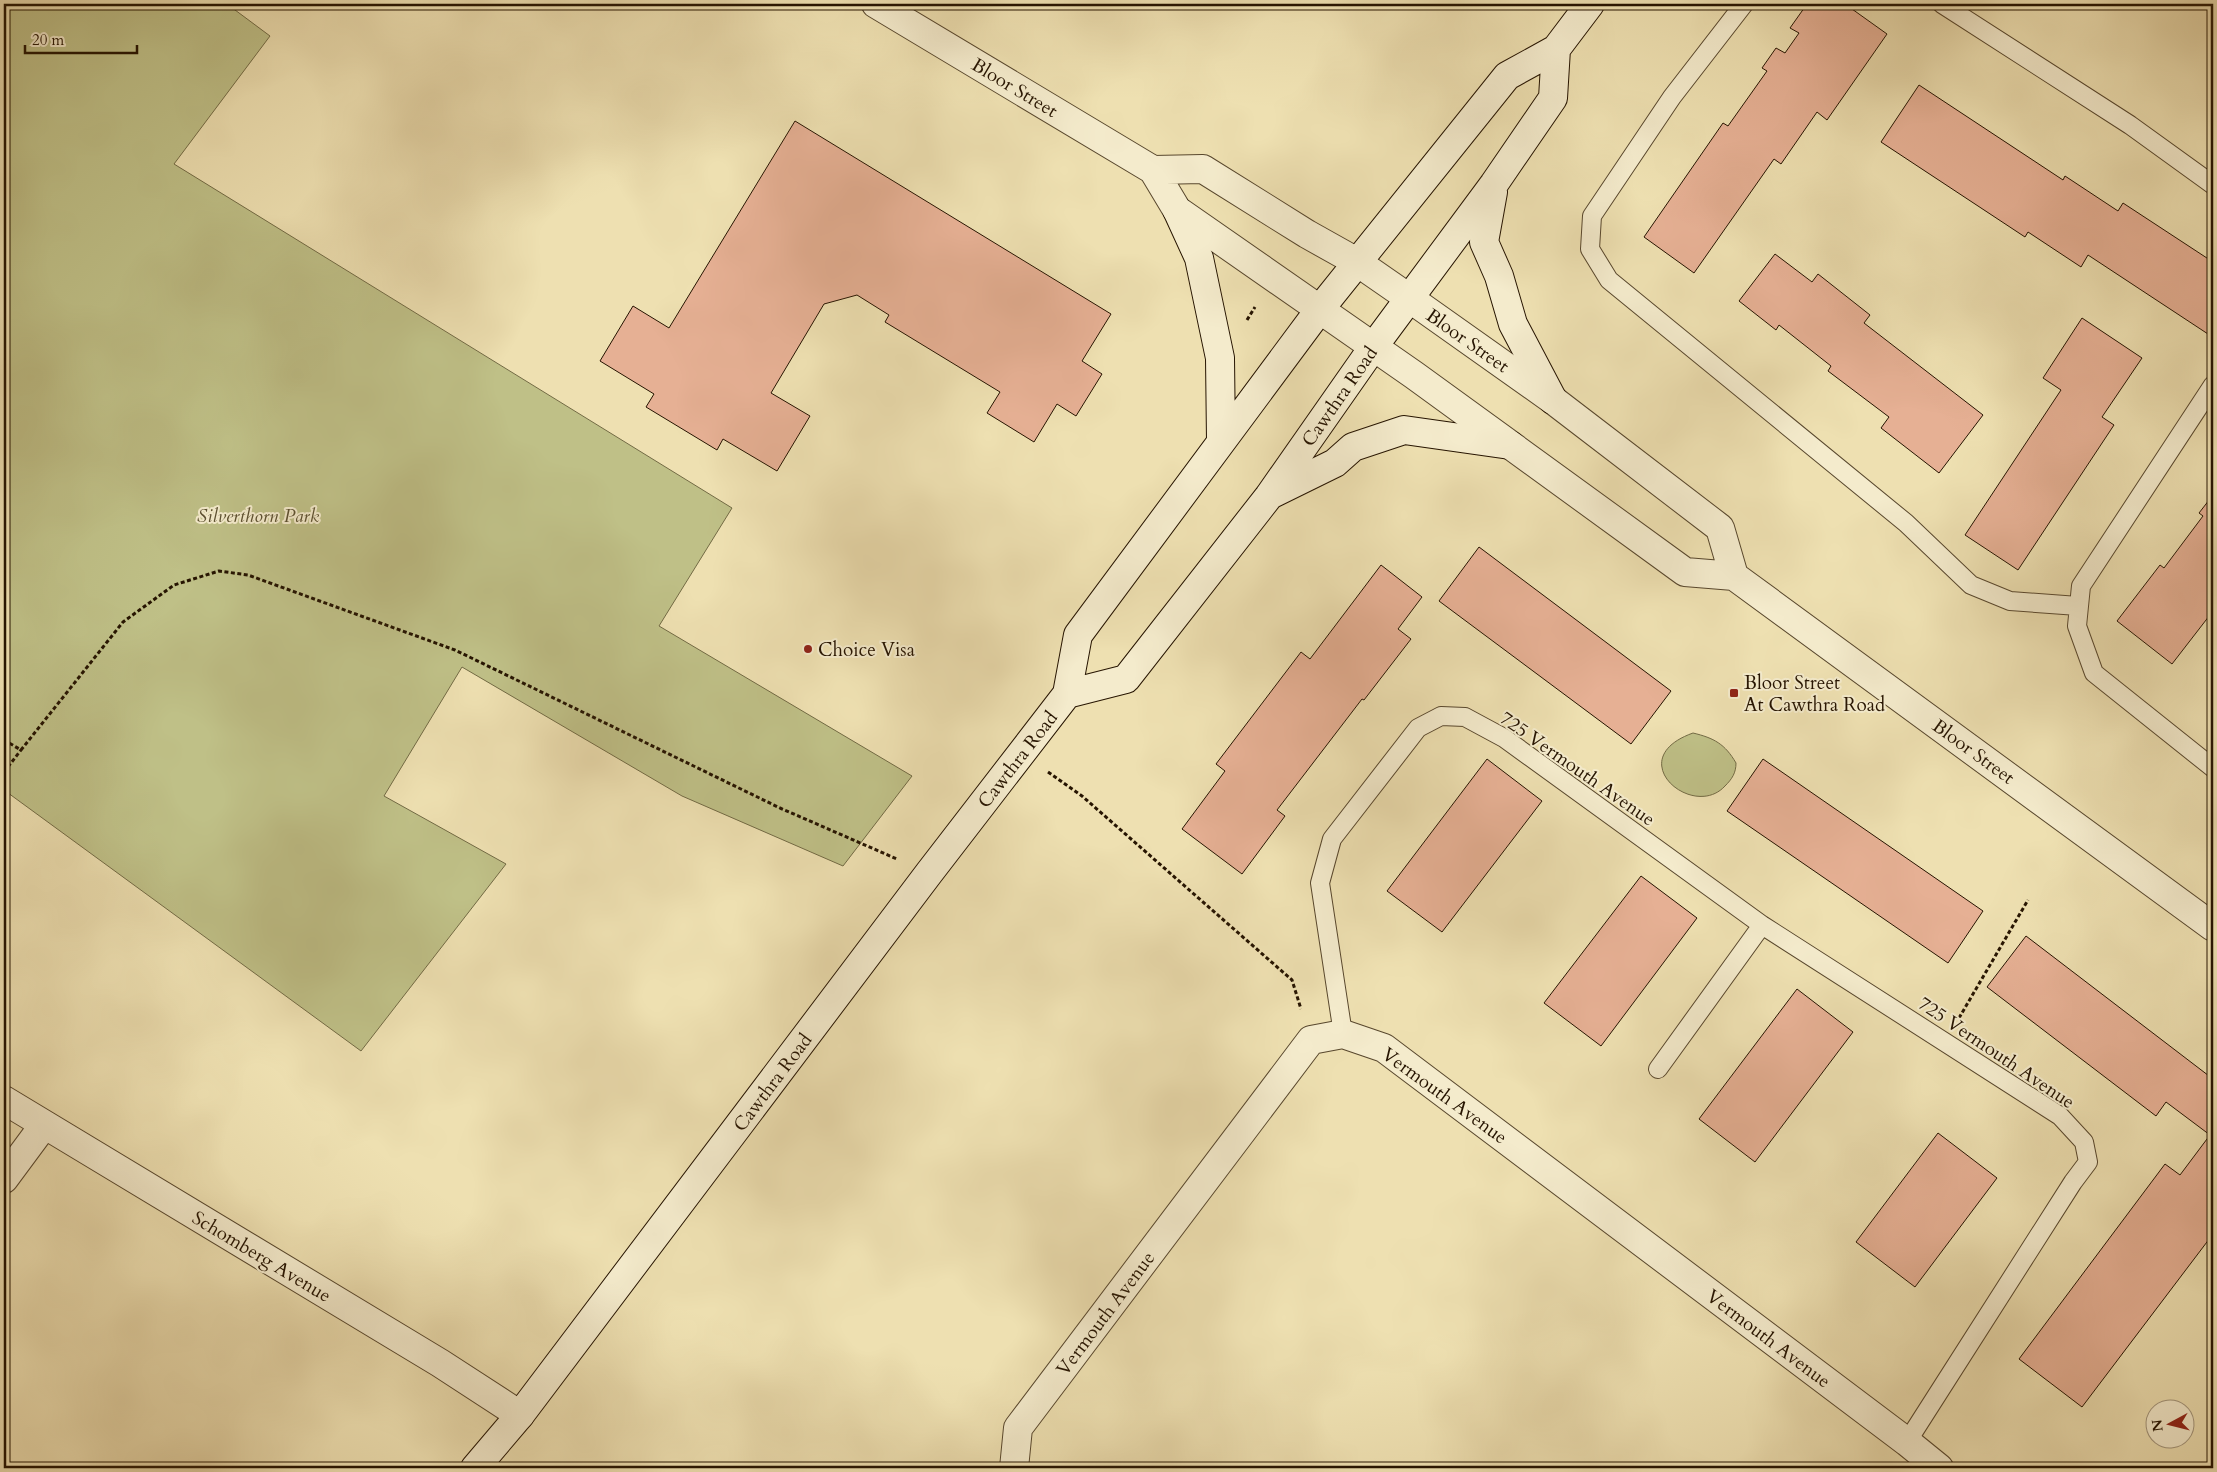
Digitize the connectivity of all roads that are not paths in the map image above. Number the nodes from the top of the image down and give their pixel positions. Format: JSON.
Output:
{"nodes":[{"id":1,"x":876,"y":4,"type":"edge"},
{"id":2,"x":1590,"y":4,"type":"edge"},
{"id":3,"x":1744,"y":4,"type":"edge"},
{"id":4,"x":1942,"y":4,"type":"edge"},
{"id":5,"x":1556,"y":50,"type":"junction"},
{"id":6,"x":1153,"y":170,"type":"junction"},
{"id":7,"x":1494,"y":184,"type":"junction"},
{"id":8,"x":2213,"y":185,"type":"edge"},
{"id":9,"x":1177,"y":210,"type":"junction"},
{"id":10,"x":1357,"y":262,"type":"junction"},
{"id":11,"x":1409,"y":298,"type":"junction"},
{"id":12,"x":1320,"y":309,"type":"junction"},
{"id":13,"x":1374,"y":346,"type":"junction"},
{"id":14,"x":2213,"y":385,"type":"edge"},
{"id":15,"x":1553,"y":400,"type":"junction"},
{"id":16,"x":1221,"y":441,"type":"junction"},
{"id":17,"x":1510,"y":445,"type":"junction"},
{"id":18,"x":1269,"y":496,"type":"junction"},
{"id":19,"x":1734,"y":576,"type":"junction"},
{"id":20,"x":2078,"y":606,"type":"junction"},
{"id":21,"x":1067,"y":694,"type":"junction"},
{"id":22,"x":2213,"y":768,"type":"edge"},
{"id":23,"x":1762,"y":925,"type":"junction"},
{"id":24,"x":2213,"y":927,"type":"edge"},
{"id":25,"x":1343,"y":1034,"type":"junction"},
{"id":26,"x":1658,"y":1069,"type":"dead end"},
{"id":27,"x":4,"y":1100,"type":"edge"},
{"id":28,"x":44,"y":1125,"type":"junction"},
{"id":29,"x":4,"y":1179,"type":"edge"},
{"id":30,"x":520,"y":1415,"type":"junction"},
{"id":31,"x":1907,"y":1442,"type":"junction"},
{"id":32,"x":475,"y":1468,"type":"edge"},
{"id":33,"x":1014,"y":1468,"type":"edge"},
{"id":34,"x":1939,"y":1468,"type":"edge"}],
"edges":[{"from":1,"to":6,"type":"street","name":"Bloor Street"},
{"from":2,"to":5,"type":"street","name":"Cawthra Road"},
{"from":3,"to":20,"type":"lane"},
{"from":4,"to":8,"type":"lane"},
{"from":5,"to":7,"type":"street","name":"Cawthra Road"},
{"from":5,"to":10,"type":"street","name":"Cawthra Road"},
{"from":6,"to":9,"type":"street","name":"Bloor Street"},
{"from":6,"to":10,"type":"street","name":"Bloor Street"},
{"from":7,"to":11,"type":"street","name":"Cawthra Road"},
{"from":7,"to":15,"type":"street"},
{"from":9,"to":12,"type":"street","name":"Bloor Street"},
{"from":9,"to":16,"type":"street"},
{"from":10,"to":11,"type":"street","name":"Bloor Street"},
{"from":10,"to":12,"type":"street","name":"Cawthra Road"},
{"from":11,"to":13,"type":"street","name":"Cawthra Road"},
{"from":11,"to":15,"type":"street","name":"Bloor Street"},
{"from":12,"to":13,"type":"street","name":"Bloor Street"},
{"from":12,"to":16,"type":"street","name":"Cawthra Road"},
{"from":13,"to":17,"type":"street","name":"Bloor Street"},
{"from":13,"to":18,"type":"street","name":"Cawthra Road"},
{"from":14,"to":20,"type":"lane"},
{"from":15,"to":19,"type":"street","name":"Bloor Street"},
{"from":16,"to":21,"type":"street","name":"Cawthra Road"},
{"from":17,"to":18,"type":"street"},
{"from":17,"to":19,"type":"street","name":"Bloor Street"},
{"from":18,"to":21,"type":"street","name":"Cawthra Road"},
{"from":19,"to":24,"type":"street","name":"Bloor Street"},
{"from":20,"to":22,"type":"lane"},
{"from":21,"to":30,"type":"street","name":"Cawthra Road"},
{"from":23,"to":25,"type":"lane","name":"725 Vermouth Avenue"},
{"from":23,"to":26,"type":"lane"},
{"from":23,"to":31,"type":"lane","name":"725 Vermouth Avenue"},
{"from":25,"to":31,"type":"street","name":"Vermouth Avenue"},
{"from":25,"to":33,"type":"street","name":"Vermouth Avenue"},
{"from":27,"to":28,"type":"street","name":"Schomberg Avenue"},
{"from":28,"to":29,"type":"street"},
{"from":28,"to":30,"type":"street","name":"Schomberg Avenue"},
{"from":30,"to":32,"type":"street","name":"Cawthra Road"},
{"from":31,"to":34,"type":"street","name":"Vermouth Avenue"}]}
